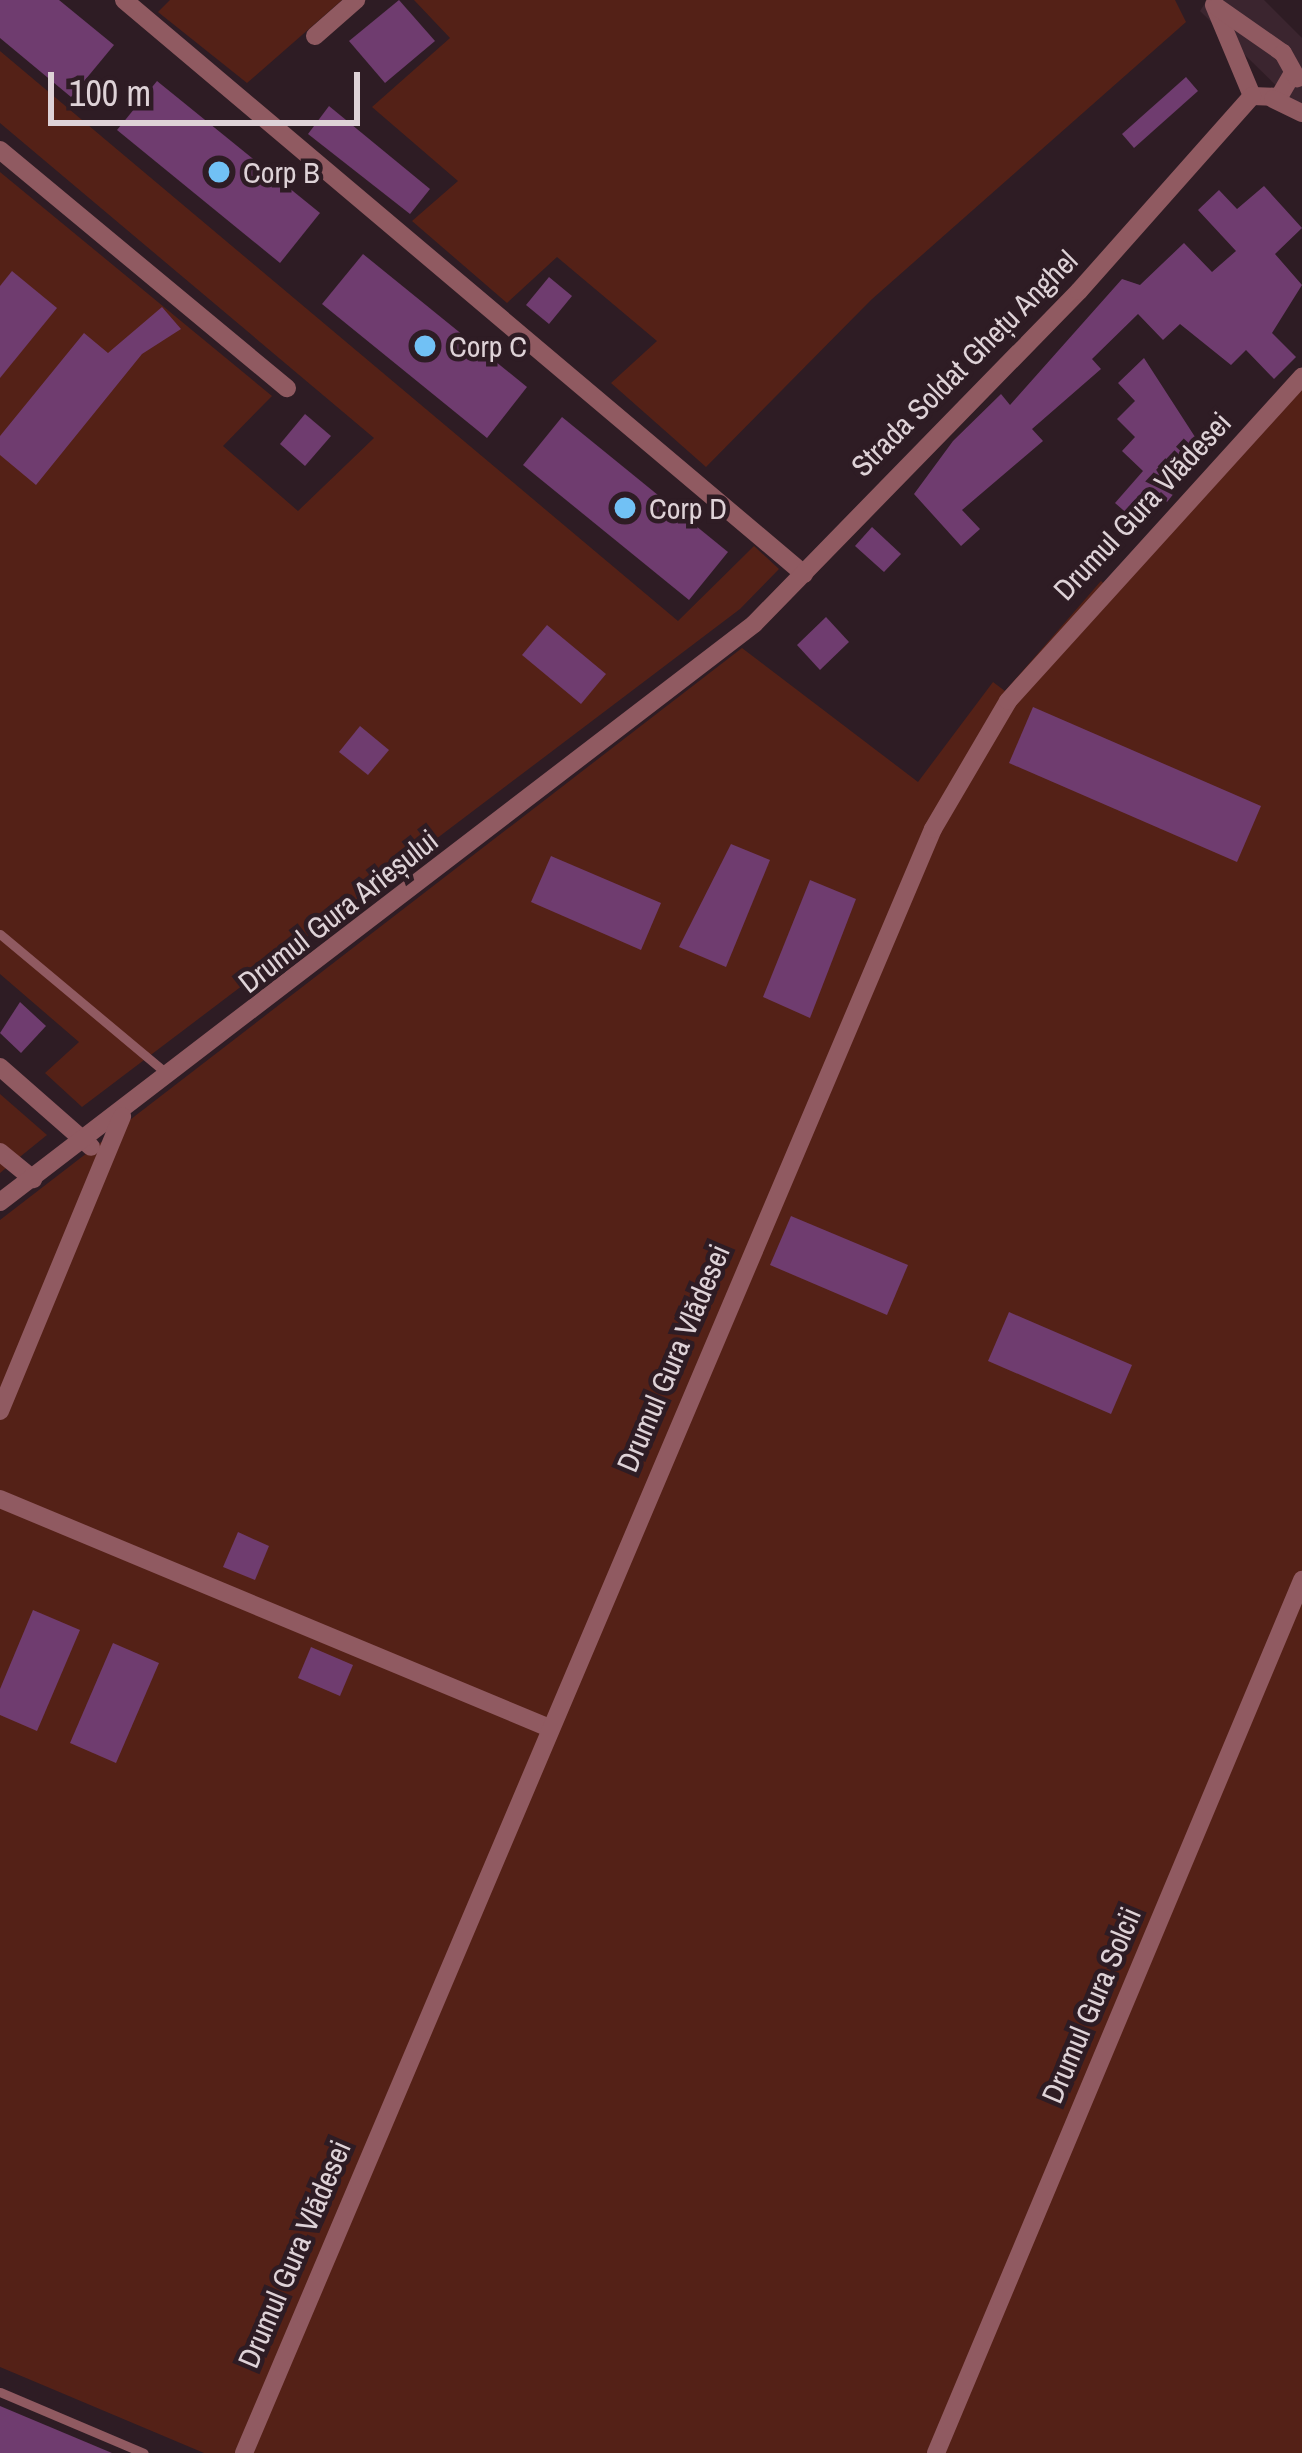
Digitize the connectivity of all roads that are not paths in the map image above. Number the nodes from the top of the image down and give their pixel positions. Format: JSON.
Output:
{"nodes":[{"id":1,"x":124,"y":0,"type":"edge"},
{"id":2,"x":356,"y":0,"type":"edge"},
{"id":3,"x":1211,"y":2,"type":"edge"},
{"id":4,"x":315,"y":36,"type":"dead end"},
{"id":5,"x":1267,"y":48,"type":"junction"},
{"id":6,"x":1241,"y":69,"type":"junction"},
{"id":7,"x":1297,"y":79,"type":"edge"},
{"id":8,"x":1252,"y":96,"type":"junction"},
{"id":9,"x":1273,"y":99,"type":"junction"},
{"id":10,"x":1302,"y":113,"type":"edge"},
{"id":11,"x":0,"y":150,"type":"edge"},
{"id":12,"x":1302,"y":377,"type":"edge"},
{"id":13,"x":287,"y":388,"type":"dead end"},
{"id":14,"x":804,"y":574,"type":"junction"},
{"id":15,"x":708,"y":662,"type":"joint"},
{"id":16,"x":0,"y":934,"type":"edge"},
{"id":17,"x":0,"y":1067,"type":"edge"},
{"id":18,"x":171,"y":1078,"type":"junction"},
{"id":19,"x":122,"y":1116,"type":"junction"},
{"id":20,"x":86,"y":1142,"type":"junction"},
{"id":21,"x":0,"y":1152,"type":"edge"},
{"id":22,"x":103,"y":1161,"type":"junction"},
{"id":23,"x":33,"y":1179,"type":"junction"},
{"id":24,"x":0,"y":1202,"type":"edge"},
{"id":25,"x":0,"y":1411,"type":"edge"},
{"id":26,"x":0,"y":1499,"type":"edge"},
{"id":27,"x":1302,"y":1580,"type":"edge"},
{"id":28,"x":547,"y":1726,"type":"junction"},
{"id":29,"x":0,"y":2392,"type":"edge"},
{"id":30,"x":144,"y":2453,"type":"edge"},
{"id":31,"x":244,"y":2453,"type":"edge"},
{"id":32,"x":936,"y":2453,"type":"edge"}],
"edges":[{"from":1,"to":14,"type":"street"},
{"from":2,"to":4,"type":"street"},
{"from":3,"to":5,"type":"street"},
{"from":3,"to":6,"type":"street"},
{"from":5,"to":6,"type":"street"},
{"from":5,"to":7,"type":"street"},
{"from":6,"to":8,"type":"street"},
{"from":7,"to":9,"type":"street"},
{"from":8,"to":9,"type":"street"},
{"from":8,"to":14,"type":"street","name":"Strada Soldat Ghețu Anghel"},
{"from":9,"to":10,"type":"street"},
{"from":11,"to":13,"type":"street"},
{"from":12,"to":28,"type":"street","name":"Drumul Gura Vlădesei"},
{"from":14,"to":15,"type":"street","name":"Strada Soldat Ghețu Anghel"},
{"from":15,"to":18,"type":"street","name":"Drumul Gura Arieșului"},
{"from":16,"to":18,"type":"lane"},
{"from":17,"to":20,"type":"street"},
{"from":18,"to":19,"type":"street","name":"Drumul Gura Arieșului"},
{"from":19,"to":20,"type":"street","name":"Drumul Gura Arieșului"},
{"from":19,"to":22,"type":"street"},
{"from":20,"to":22,"type":"street"},
{"from":20,"to":23,"type":"street","name":"Drumul Gura Arieșului"},
{"from":21,"to":23,"type":"street"},
{"from":22,"to":25,"type":"street"},
{"from":23,"to":24,"type":"street","name":"Drumul Gura Arieșului"},
{"from":26,"to":28,"type":"street"},
{"from":27,"to":32,"type":"street","name":"Drumul Gura Solcii"},
{"from":28,"to":31,"type":"street","name":"Drumul Gura Vlădesei"},
{"from":29,"to":30,"type":"lane"}]}
